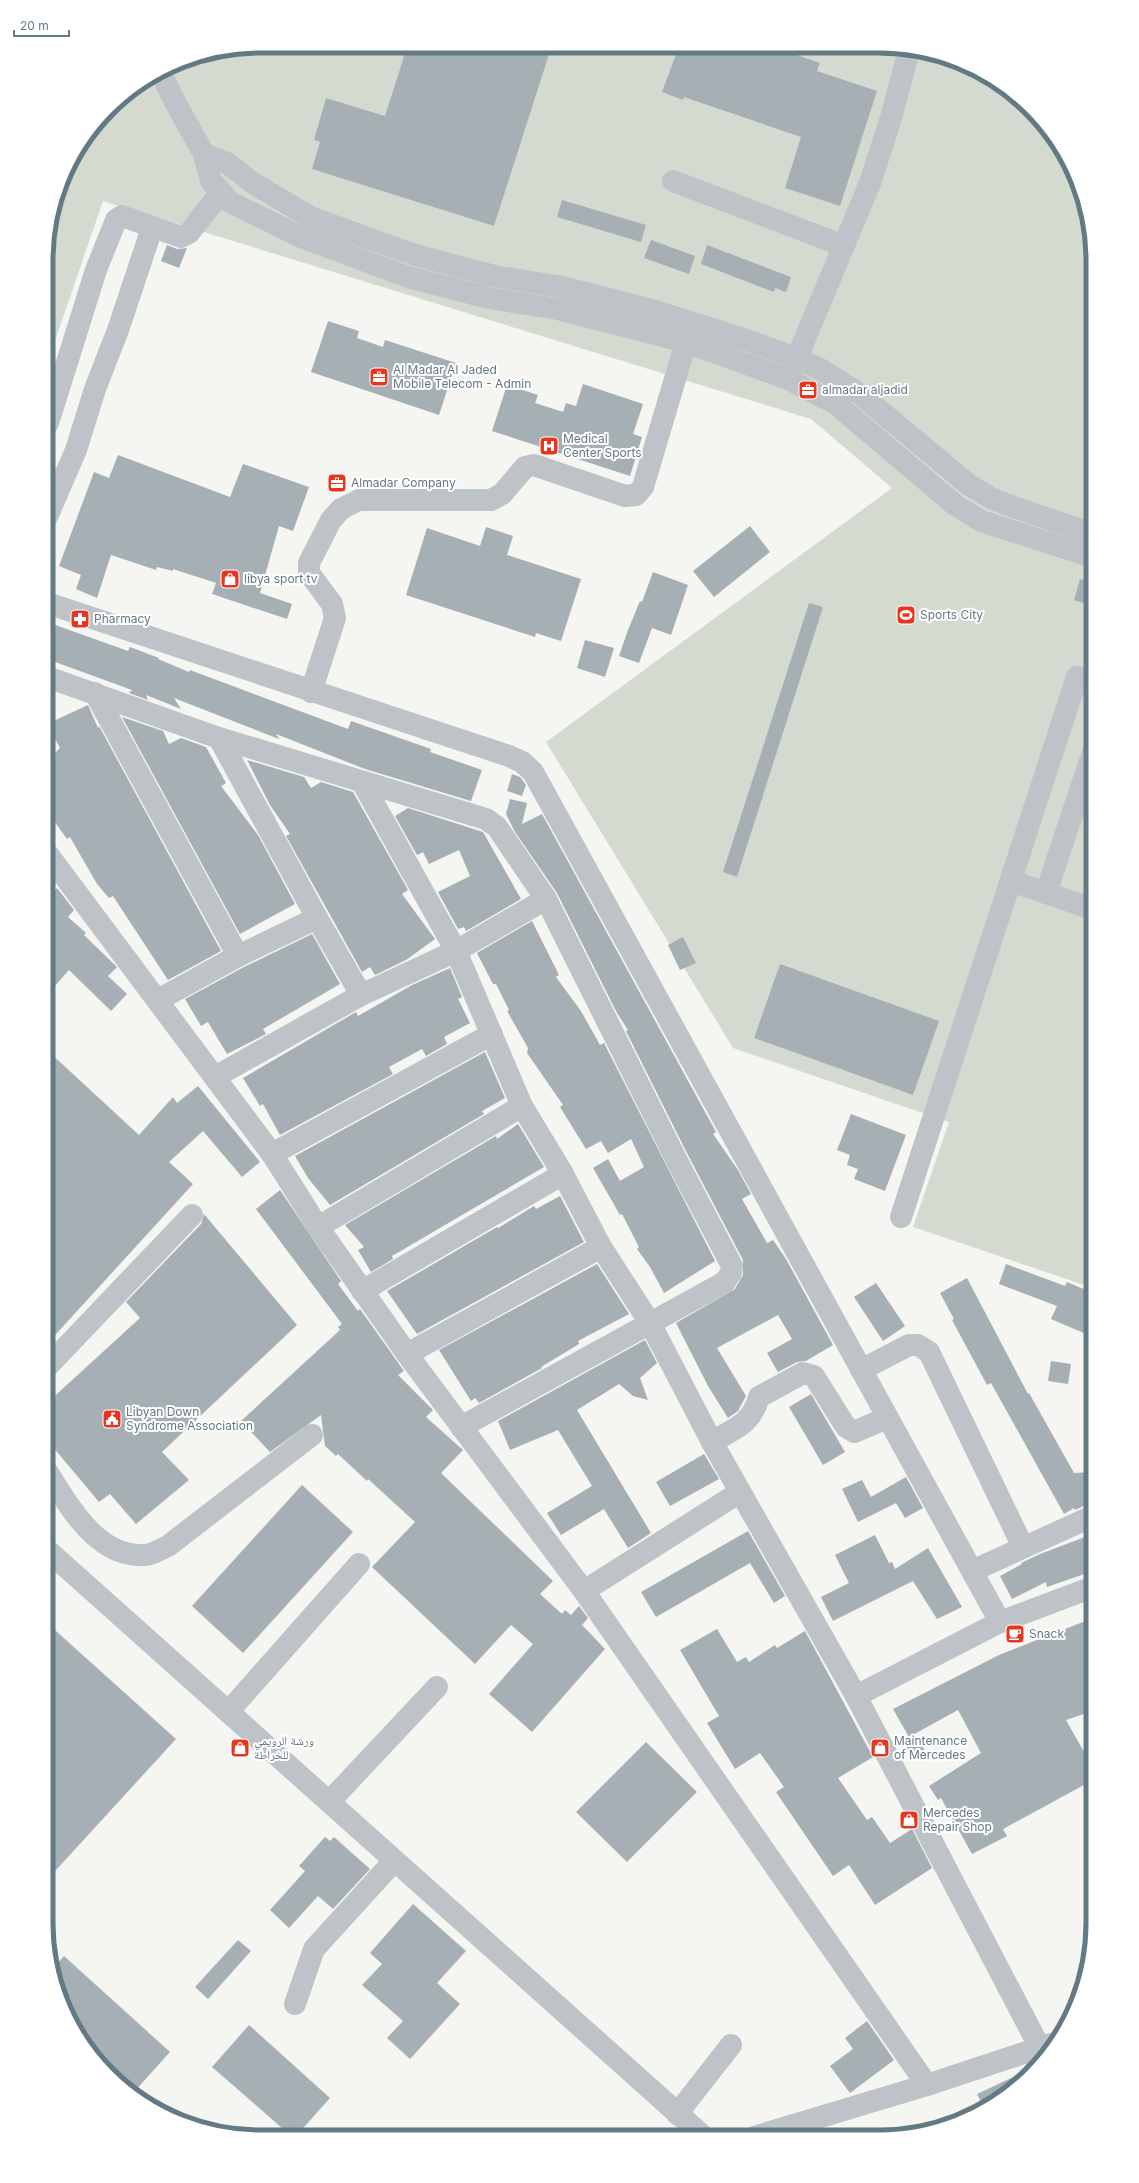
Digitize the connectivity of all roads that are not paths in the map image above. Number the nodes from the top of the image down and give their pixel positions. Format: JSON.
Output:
{"nodes":[{"id":1,"x":908,"y":55,"type":"edge"},
{"id":2,"x":163,"y":77,"type":"edge"},
{"id":3,"x":204,"y":154,"type":"junction"},
{"id":4,"x":673,"y":181,"type":"dead end"},
{"id":5,"x":221,"y":192,"type":"junction"},
{"id":6,"x":152,"y":228,"type":"junction"},
{"id":7,"x":844,"y":246,"type":"junction"},
{"id":8,"x":686,"y":342,"type":"junction"},
{"id":9,"x":798,"y":358,"type":"junction"},
{"id":10,"x":788,"y":379,"type":"junction"},
{"id":11,"x":53,"y":407,"type":"edge"},
{"id":12,"x":53,"y":506,"type":"edge"},
{"id":13,"x":1086,"y":532,"type":"edge"},
{"id":14,"x":1086,"y":556,"type":"edge"},
{"id":15,"x":53,"y":605,"type":"edge"},
{"id":16,"x":1077,"y":677,"type":"dead end"},
{"id":17,"x":53,"y":679,"type":"edge"},
{"id":18,"x":311,"y":692,"type":"junction"},
{"id":19,"x":95,"y":693,"type":"junction"},
{"id":20,"x":219,"y":738,"type":"junction"},
{"id":21,"x":1086,"y":773,"type":"edge"},
{"id":22,"x":362,"y":782,"type":"junction"},
{"id":23,"x":53,"y":864,"type":"edge"},
{"id":24,"x":1011,"y":881,"type":"junction"},
{"id":25,"x":1046,"y":893,"type":"junction"},
{"id":26,"x":546,"y":899,"type":"junction"},
{"id":27,"x":1086,"y":907,"type":"edge"},
{"id":28,"x":316,"y":918,"type":"junction"},
{"id":29,"x":456,"y":952,"type":"junction"},
{"id":30,"x":238,"y":956,"type":"junction"},
{"id":31,"x":361,"y":995,"type":"junction"},
{"id":32,"x":158,"y":1000,"type":"junction"},
{"id":33,"x":492,"y":1034,"type":"junction"},
{"id":34,"x":215,"y":1078,"type":"junction"},
{"id":35,"x":522,"y":1106,"type":"junction"},
{"id":36,"x":272,"y":1154,"type":"junction"},
{"id":37,"x":563,"y":1174,"type":"junction"},
{"id":38,"x":192,"y":1215,"type":"dead end"},
{"id":39,"x":901,"y":1217,"type":"dead end"},
{"id":40,"x":318,"y":1227,"type":"junction"},
{"id":41,"x":601,"y":1247,"type":"junction"},
{"id":42,"x":362,"y":1291,"type":"junction"},
{"id":43,"x":650,"y":1323,"type":"junction"},
{"id":44,"x":407,"y":1354,"type":"junction"},
{"id":45,"x":53,"y":1361,"type":"edge"},
{"id":46,"x":860,"y":1370,"type":"junction"},
{"id":47,"x":887,"y":1418,"type":"junction"},
{"id":48,"x":460,"y":1427,"type":"junction"},
{"id":49,"x":312,"y":1435,"type":"dead end"},
{"id":50,"x":712,"y":1442,"type":"junction"},
{"id":51,"x":53,"y":1481,"type":"edge"},
{"id":52,"x":740,"y":1492,"type":"junction"},
{"id":53,"x":1086,"y":1519,"type":"edge"},
{"id":54,"x":1024,"y":1548,"type":"junction"},
{"id":55,"x":53,"y":1555,"type":"edge"},
{"id":56,"x":359,"y":1564,"type":"dead end"},
{"id":57,"x":972,"y":1571,"type":"junction"},
{"id":58,"x":1086,"y":1590,"type":"edge"},
{"id":59,"x":584,"y":1591,"type":"junction"},
{"id":60,"x":1000,"y":1622,"type":"junction"},
{"id":61,"x":437,"y":1687,"type":"dead end"},
{"id":62,"x":856,"y":1696,"type":"junction"},
{"id":63,"x":228,"y":1712,"type":"junction"},
{"id":64,"x":329,"y":1802,"type":"junction"},
{"id":65,"x":394,"y":1861,"type":"junction"},
{"id":66,"x":295,"y":2004,"type":"dead end"},
{"id":67,"x":731,"y":2045,"type":"dead end"},
{"id":68,"x":1045,"y":2046,"type":"edge"},
{"id":69,"x":1042,"y":2051,"type":"edge"},
{"id":70,"x":927,"y":2085,"type":"junction"},
{"id":71,"x":677,"y":2114,"type":"junction"},
{"id":72,"x":696,"y":2130,"type":"edge"},
{"id":73,"x":777,"y":2130,"type":"edge"}],
"edges":[{"from":1,"to":7,"type":"street"},
{"from":2,"to":3,"type":"street"},
{"from":3,"to":5,"type":"street"},
{"from":3,"to":9,"type":"street"},
{"from":4,"to":7,"type":"street"},
{"from":5,"to":6,"type":"street"},
{"from":5,"to":8,"type":"street"},
{"from":6,"to":11,"type":"street"},
{"from":6,"to":12,"type":"street"},
{"from":7,"to":9,"type":"street"},
{"from":8,"to":10,"type":"street"},
{"from":8,"to":18,"type":"street"},
{"from":9,"to":10,"type":"street"},
{"from":9,"to":13,"type":"street"},
{"from":10,"to":14,"type":"street"},
{"from":15,"to":18,"type":"street"},
{"from":16,"to":24,"type":"street"},
{"from":17,"to":19,"type":"street"},
{"from":18,"to":46,"type":"street"},
{"from":19,"to":20,"type":"street"},
{"from":19,"to":30,"type":"street"},
{"from":20,"to":22,"type":"street"},
{"from":20,"to":28,"type":"street"},
{"from":21,"to":25,"type":"street"},
{"from":22,"to":26,"type":"street"},
{"from":22,"to":29,"type":"street"},
{"from":23,"to":32,"type":"street"},
{"from":24,"to":25,"type":"street"},
{"from":24,"to":39,"type":"street"},
{"from":25,"to":27,"type":"street"},
{"from":26,"to":29,"type":"street"},
{"from":26,"to":43,"type":"street"},
{"from":28,"to":30,"type":"street"},
{"from":28,"to":31,"type":"street"},
{"from":29,"to":31,"type":"street"},
{"from":29,"to":33,"type":"street"},
{"from":30,"to":32,"type":"street"},
{"from":31,"to":34,"type":"street"},
{"from":32,"to":34,"type":"street"},
{"from":33,"to":35,"type":"street"},
{"from":33,"to":36,"type":"street"},
{"from":34,"to":36,"type":"street"},
{"from":35,"to":37,"type":"street"},
{"from":35,"to":40,"type":"street"},
{"from":36,"to":40,"type":"street"},
{"from":37,"to":41,"type":"street"},
{"from":37,"to":42,"type":"street"},
{"from":38,"to":45,"type":"street"},
{"from":40,"to":42,"type":"street"},
{"from":41,"to":43,"type":"street"},
{"from":41,"to":44,"type":"street"},
{"from":42,"to":44,"type":"street"},
{"from":43,"to":48,"type":"street"},
{"from":43,"to":50,"type":"street"},
{"from":44,"to":48,"type":"street"},
{"from":46,"to":47,"type":"street"},
{"from":46,"to":54,"type":"street"},
{"from":47,"to":50,"type":"street"},
{"from":47,"to":57,"type":"street"},
{"from":48,"to":59,"type":"street"},
{"from":49,"to":51,"type":"street"},
{"from":50,"to":52,"type":"street"},
{"from":52,"to":59,"type":"street"},
{"from":52,"to":62,"type":"street"},
{"from":53,"to":54,"type":"street"},
{"from":54,"to":57,"type":"street"},
{"from":55,"to":63,"type":"street"},
{"from":56,"to":63,"type":"street"},
{"from":57,"to":60,"type":"street"},
{"from":58,"to":60,"type":"street"},
{"from":59,"to":70,"type":"street"},
{"from":60,"to":62,"type":"street"},
{"from":61,"to":64,"type":"street"},
{"from":62,"to":68,"type":"street"},
{"from":63,"to":64,"type":"street"},
{"from":64,"to":65,"type":"street"},
{"from":65,"to":66,"type":"street"},
{"from":65,"to":71,"type":"street"},
{"from":67,"to":71,"type":"street"},
{"from":69,"to":70,"type":"street"},
{"from":70,"to":73,"type":"street"},
{"from":71,"to":72,"type":"street"}]}
